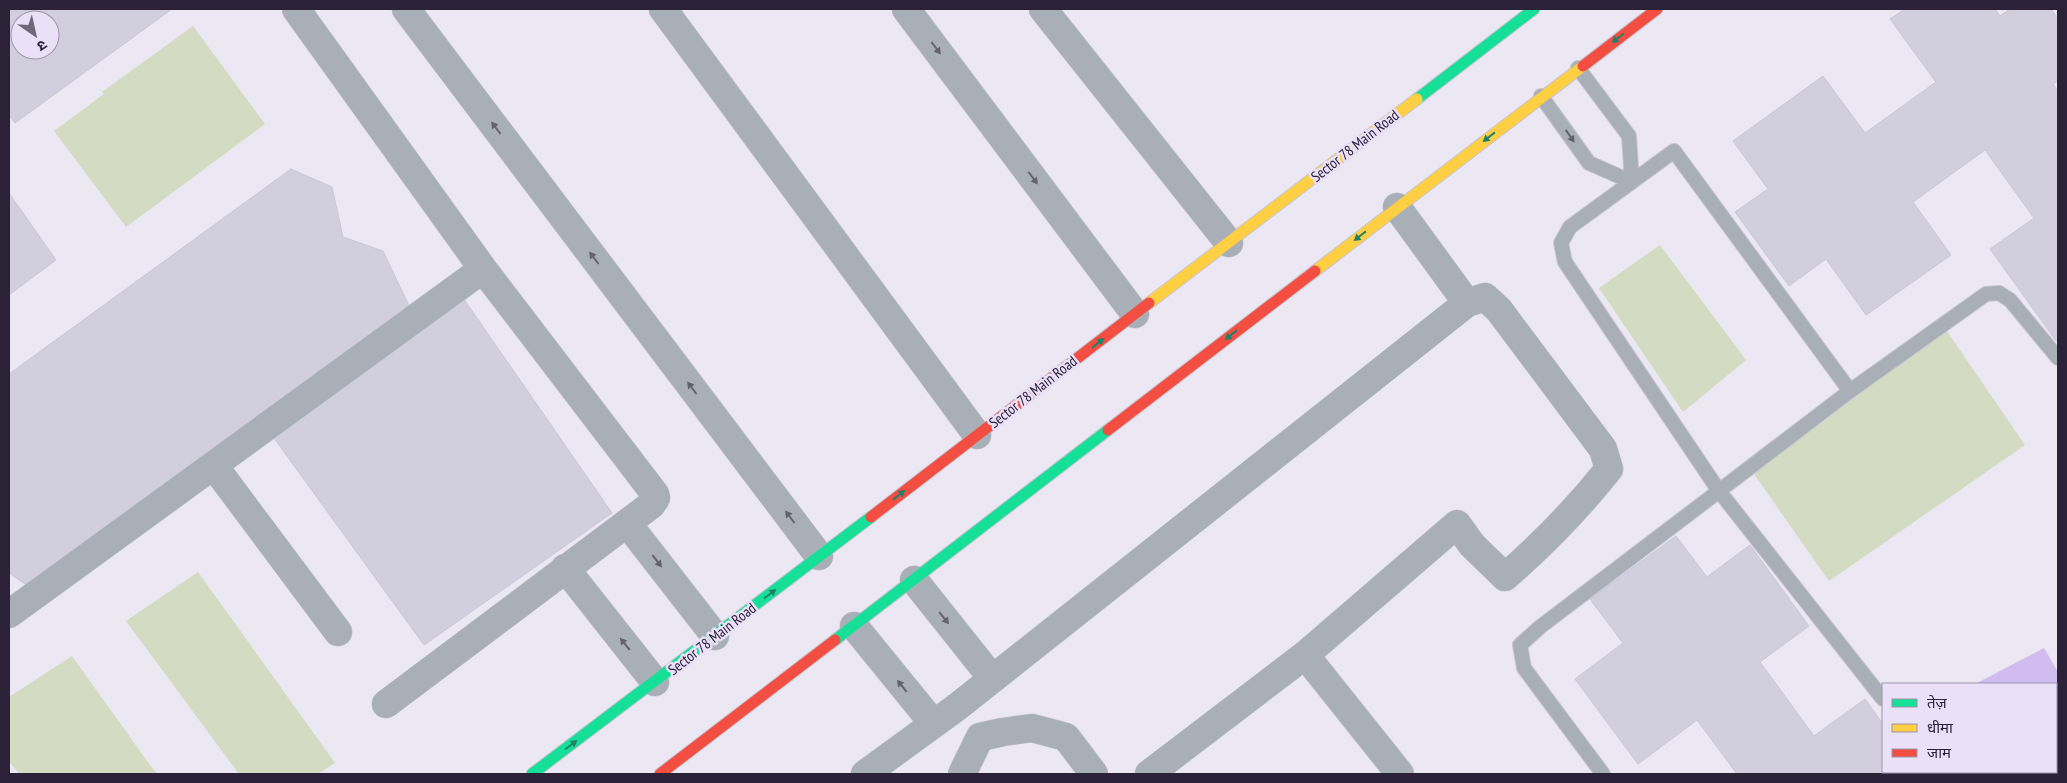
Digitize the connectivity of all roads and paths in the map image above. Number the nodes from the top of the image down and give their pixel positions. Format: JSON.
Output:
{"nodes":[{"id":1,"x":296,"y":9,"type":"edge"},
{"id":2,"x":406,"y":9,"type":"edge"},
{"id":3,"x":663,"y":9,"type":"edge"},
{"id":4,"x":906,"y":9,"type":"edge"},
{"id":5,"x":1043,"y":9,"type":"edge"},
{"id":6,"x":1534,"y":9,"type":"edge"},
{"id":7,"x":1657,"y":9,"type":"edge"},
{"id":8,"x":1578,"y":68,"type":"junction"},
{"id":9,"x":1541,"y":96,"type":"junction"},
{"id":10,"x":1632,"y":182,"type":"junction"},
{"id":11,"x":1397,"y":207,"type":"junction"},
{"id":12,"x":1229,"y":243,"type":"junction"},
{"id":13,"x":483,"y":269,"type":"junction"},
{"id":14,"x":1467,"y":303,"type":"junction"},
{"id":15,"x":1135,"y":314,"type":"junction"},
{"id":16,"x":2058,"y":358,"type":"edge"},
{"id":17,"x":1850,"y":391,"type":"junction"},
{"id":18,"x":977,"y":435,"type":"junction"},
{"id":19,"x":214,"y":466,"type":"junction"},
{"id":20,"x":1719,"y":491,"type":"junction"},
{"id":21,"x":627,"y":523,"type":"junction"},
{"id":22,"x":820,"y":556,"type":"junction"},
{"id":23,"x":565,"y":568,"type":"junction"},
{"id":24,"x":914,"y":580,"type":"junction"},
{"id":25,"x":9,"y":614,"type":"edge"},
{"id":26,"x":854,"y":626,"type":"junction"},
{"id":27,"x":338,"y":632,"type":"dead end"},
{"id":28,"x":715,"y":636,"type":"junction"},
{"id":29,"x":1305,"y":655,"type":"junction"},
{"id":30,"x":992,"y":678,"type":"junction"},
{"id":31,"x":656,"y":682,"type":"junction"},
{"id":32,"x":1882,"y":698,"type":"edge"},
{"id":33,"x":386,"y":704,"type":"dead end"},
{"id":34,"x":957,"y":707,"type":"junction"},
{"id":35,"x":933,"y":723,"type":"junction"},
{"id":36,"x":980,"y":737,"type":"junction"},
{"id":37,"x":532,"y":774,"type":"edge"},
{"id":38,"x":660,"y":774,"type":"edge"},
{"id":39,"x":865,"y":774,"type":"edge"},
{"id":40,"x":962,"y":774,"type":"edge"},
{"id":41,"x":1094,"y":774,"type":"edge"},
{"id":42,"x":1149,"y":774,"type":"edge"},
{"id":43,"x":1400,"y":774,"type":"edge"},
{"id":44,"x":1603,"y":774,"type":"edge"}],
"edges":[{"from":1,"to":13,"type":"street"},
{"from":22,"to":2,"type":"street","one_way":true},
{"from":3,"to":18,"type":"street"},
{"from":4,"to":15,"type":"street","one_way":true},
{"from":5,"to":12,"type":"street"},
{"from":6,"to":12,"type":"main road","name":"Sector 78 Main Road"},
{"from":7,"to":8,"type":"main road","one_way":true},
{"from":8,"to":9,"type":"main road"},
{"from":8,"to":10,"type":"lane"},
{"from":9,"to":10,"type":"lane","one_way":true},
{"from":9,"to":11,"type":"main road","one_way":true},
{"from":10,"to":17,"type":"lane"},
{"from":10,"to":20,"type":"lane"},
{"from":11,"to":14,"type":"street"},
{"from":11,"to":24,"type":"main road","one_way":true},
{"from":12,"to":15,"type":"main road","name":"Sector 78 Main Road"},
{"from":13,"to":19,"type":"street"},
{"from":13,"to":21,"type":"street"},
{"from":14,"to":29,"type":"street"},
{"from":14,"to":30,"type":"street"},
{"from":18,"to":15,"type":"main road","name":"Sector 78 Main Road","one_way":true},
{"from":16,"to":17,"type":"lane"},
{"from":17,"to":20,"type":"lane"},
{"from":22,"to":18,"type":"main road","name":"Sector 78 Main Road","one_way":true},
{"from":19,"to":25,"type":"street"},
{"from":19,"to":27,"type":"street"},
{"from":20,"to":32,"type":"lane"},
{"from":20,"to":44,"type":"lane"},
{"from":21,"to":23,"type":"street"},
{"from":21,"to":28,"type":"street","one_way":true},
{"from":28,"to":22,"type":"main road","name":"Sector 78 Main Road","one_way":true},
{"from":31,"to":23,"type":"street","one_way":true},
{"from":23,"to":33,"type":"street"},
{"from":24,"to":26,"type":"main road"},
{"from":24,"to":30,"type":"street","one_way":true},
{"from":35,"to":26,"type":"street","one_way":true},
{"from":26,"to":38,"type":"main road"},
{"from":28,"to":31,"type":"main road","name":"Sector 78 Main Road"},
{"from":29,"to":42,"type":"street"},
{"from":29,"to":43,"type":"street"},
{"from":30,"to":34,"type":"street"},
{"from":37,"to":31,"type":"main road","name":"Sector 78 Main Road","one_way":true},
{"from":34,"to":35,"type":"street"},
{"from":34,"to":36,"type":"street"},
{"from":35,"to":39,"type":"street"},
{"from":36,"to":40,"type":"street"},
{"from":36,"to":41,"type":"street"}]}
